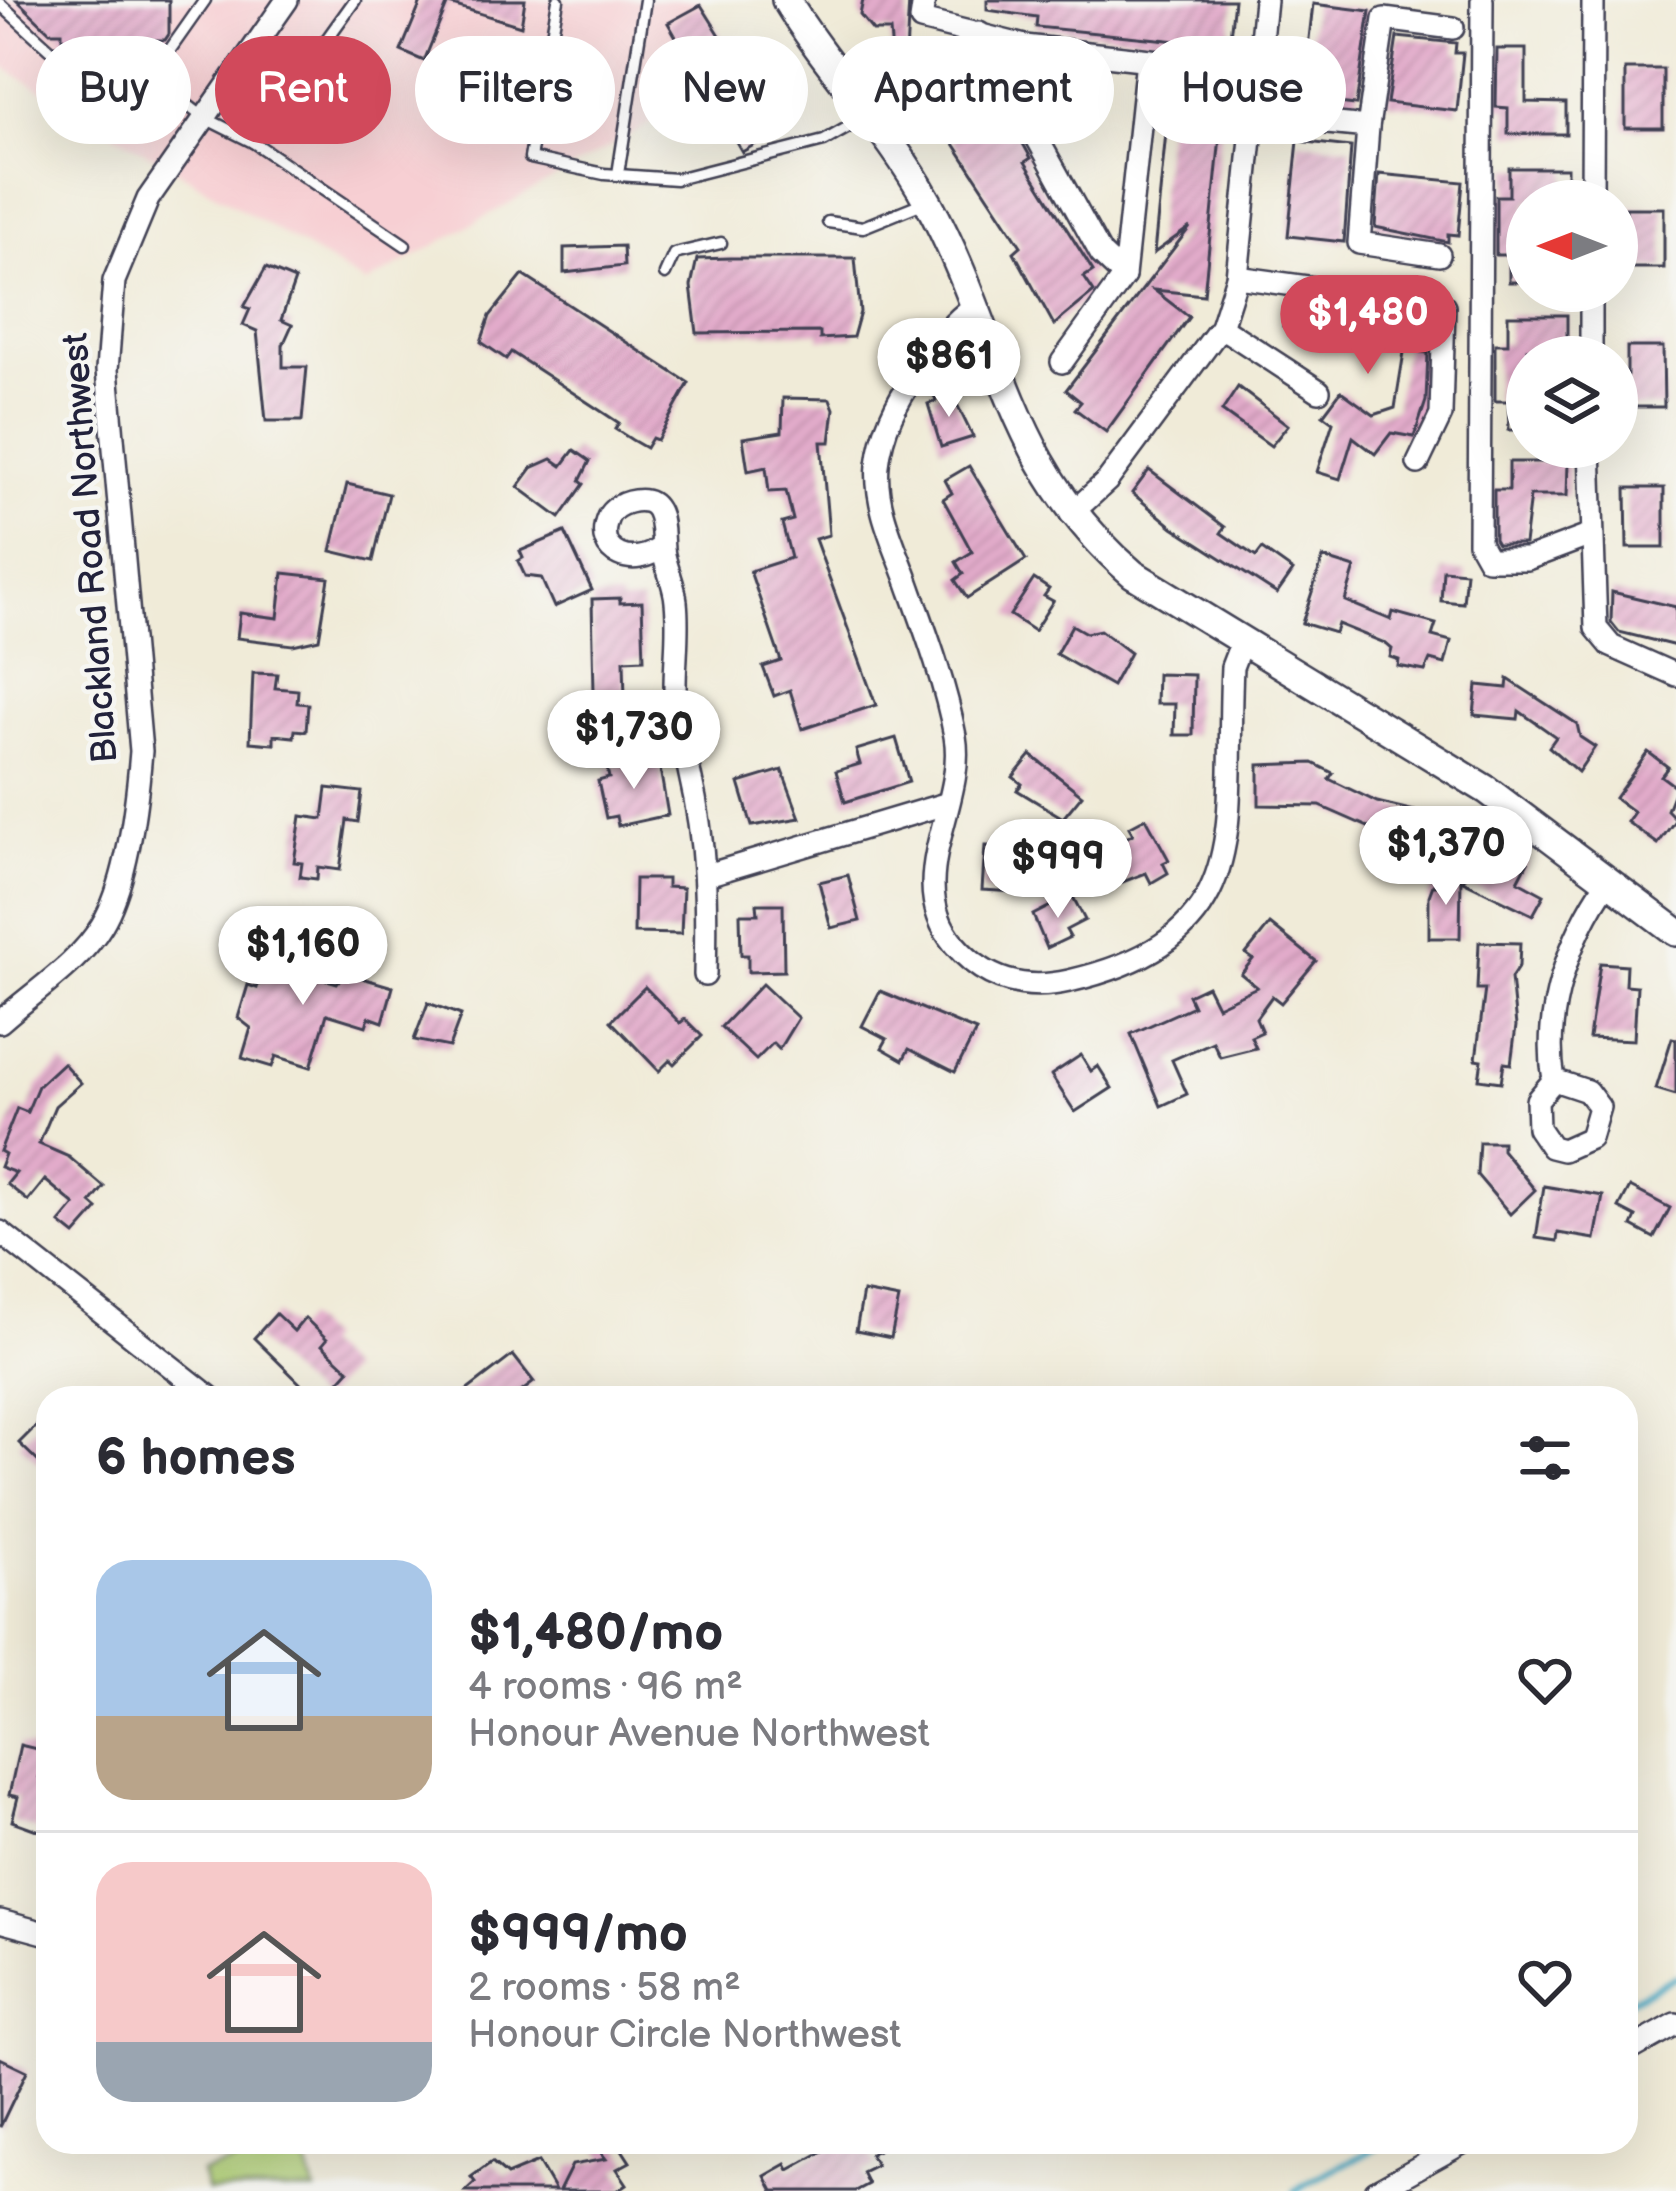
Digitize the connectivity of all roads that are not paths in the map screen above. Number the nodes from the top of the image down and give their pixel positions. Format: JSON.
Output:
{"nodes":[{"id":1,"x":205,"y":0,"type":"edge"},
{"id":2,"x":287,"y":0,"type":"edge"},
{"id":3,"x":558,"y":0,"type":"edge"},
{"id":4,"x":645,"y":0,"type":"edge"},
{"id":5,"x":786,"y":0,"type":"edge"},
{"id":6,"x":924,"y":0,"type":"edge"},
{"id":7,"x":1265,"y":0,"type":"edge"},
{"id":8,"x":1482,"y":0,"type":"edge"},
{"id":9,"x":1593,"y":0,"type":"edge"},
{"id":10,"x":356,"y":1,"type":"edge"},
{"id":11,"x":0,"y":4,"type":"edge"},
{"id":12,"x":1453,"y":28,"type":"dead end"},
{"id":13,"x":979,"y":33,"type":"junction"},
{"id":14,"x":36,"y":36,"type":"edge"},
{"id":15,"x":180,"y":36,"type":"edge"},
{"id":16,"x":330,"y":36,"type":"edge"},
{"id":17,"x":1262,"y":36,"type":"edge"},
{"id":18,"x":1138,"y":59,"type":"edge"},
{"id":19,"x":832,"y":67,"type":"edge"},
{"id":20,"x":191,"y":108,"type":"edge"},
{"id":21,"x":203,"y":117,"type":"junction"},
{"id":22,"x":215,"y":123,"type":"edge"},
{"id":23,"x":1346,"y":125,"type":"edge"},
{"id":24,"x":1368,"y":127,"type":"junction"},
{"id":25,"x":832,"y":138,"type":"edge"},
{"id":26,"x":256,"y":144,"type":"edge"},
{"id":27,"x":890,"y":144,"type":"edge"},
{"id":28,"x":1138,"y":144,"type":"edge"},
{"id":29,"x":1251,"y":144,"type":"edge"},
{"id":30,"x":618,"y":174,"type":"junction"},
{"id":31,"x":1592,"y":180,"type":"edge"},
{"id":32,"x":928,"y":201,"type":"junction"},
{"id":33,"x":828,"y":222,"type":"dead end"},
{"id":34,"x":721,"y":243,"type":"dead end"},
{"id":35,"x":405,"y":245,"type":"dead end"},
{"id":36,"x":1438,"y":255,"type":"dead end"},
{"id":37,"x":665,"y":274,"type":"dead end"},
{"id":38,"x":1124,"y":276,"type":"junction"},
{"id":39,"x":1237,"y":277,"type":"junction"},
{"id":40,"x":976,"y":306,"type":"junction"},
{"id":41,"x":1221,"y":327,"type":"junction"},
{"id":42,"x":1062,"y":362,"type":"dead end"},
{"id":43,"x":1319,"y":391,"type":"dead end"},
{"id":44,"x":1418,"y":463,"type":"dead end"},
{"id":45,"x":1590,"y":468,"type":"edge"},
{"id":46,"x":1071,"y":514,"type":"junction"},
{"id":47,"x":1591,"y":536,"type":"junction"},
{"id":48,"x":662,"y":546,"type":"dead end"},
{"id":49,"x":1242,"y":641,"type":"junction"},
{"id":50,"x":1676,"y":675,"type":"edge"},
{"id":51,"x":945,"y":804,"type":"junction"},
{"id":52,"x":707,"y":874,"type":"junction"},
{"id":53,"x":1608,"y":880,"type":"junction"},
{"id":54,"x":1676,"y":932,"type":"edge"},
{"id":55,"x":705,"y":975,"type":"dead end"},
{"id":56,"x":0,"y":1022,"type":"edge"},
{"id":57,"x":1554,"y":1080,"type":"dead end"},
{"id":58,"x":0,"y":1232,"type":"edge"},
{"id":59,"x":196,"y":1386,"type":"edge"},
{"id":60,"x":0,"y":1921,"type":"edge"},
{"id":61,"x":36,"y":1931,"type":"edge"},
{"id":62,"x":1676,"y":2024,"type":"edge"},
{"id":63,"x":1638,"y":2045,"type":"edge"},
{"id":64,"x":1442,"y":2154,"type":"edge"},
{"id":65,"x":1376,"y":2191,"type":"edge"}],
"edges":[{"from":1,"to":15,"type":"lane"},
{"from":2,"to":21,"type":"street","name":"Blackland Road Northwest"},
{"from":3,"to":30,"type":"lane"},
{"from":4,"to":30,"type":"lane"},
{"from":5,"to":19,"type":"street"},
{"from":6,"to":13,"type":"street"},
{"from":7,"to":17,"type":"street"},
{"from":8,"to":47,"type":"street"},
{"from":9,"to":31,"type":"street"},
{"from":10,"to":16,"type":"lane"},
{"from":11,"to":14,"type":"lane"},
{"from":12,"to":24,"type":"street"},
{"from":13,"to":18,"type":"street"},
{"from":13,"to":38,"type":"street"},
{"from":20,"to":21,"type":"lane"},
{"from":21,"to":22,"type":"lane"},
{"from":21,"to":56,"type":"street","name":"Blackland Road Northwest"},
{"from":23,"to":24,"type":"street"},
{"from":24,"to":36,"type":"street"},
{"from":25,"to":30,"type":"lane"},
{"from":26,"to":35,"type":"lane"},
{"from":27,"to":32,"type":"street"},
{"from":28,"to":38,"type":"street"},
{"from":29,"to":39,"type":"street"},
{"from":32,"to":33,"type":"lane"},
{"from":32,"to":40,"type":"street"},
{"from":34,"to":37,"type":"lane"},
{"from":38,"to":42,"type":"street"},
{"from":39,"to":41,"type":"street"},
{"from":39,"to":44,"type":"street"},
{"from":40,"to":46,"type":"street"},
{"from":40,"to":51,"type":"street"},
{"from":41,"to":43,"type":"street"},
{"from":41,"to":46,"type":"street"},
{"from":45,"to":47,"type":"street"},
{"from":46,"to":49,"type":"street"},
{"from":47,"to":50,"type":"street"},
{"from":48,"to":52,"type":"street"},
{"from":49,"to":51,"type":"street"},
{"from":49,"to":53,"type":"street"},
{"from":51,"to":52,"type":"street"},
{"from":52,"to":55,"type":"street"},
{"from":53,"to":54,"type":"street"},
{"from":53,"to":57,"type":"street"},
{"from":58,"to":59,"type":"street"},
{"from":60,"to":61,"type":"street"},
{"from":62,"to":63,"type":"street"},
{"from":64,"to":65,"type":"street"}]}
